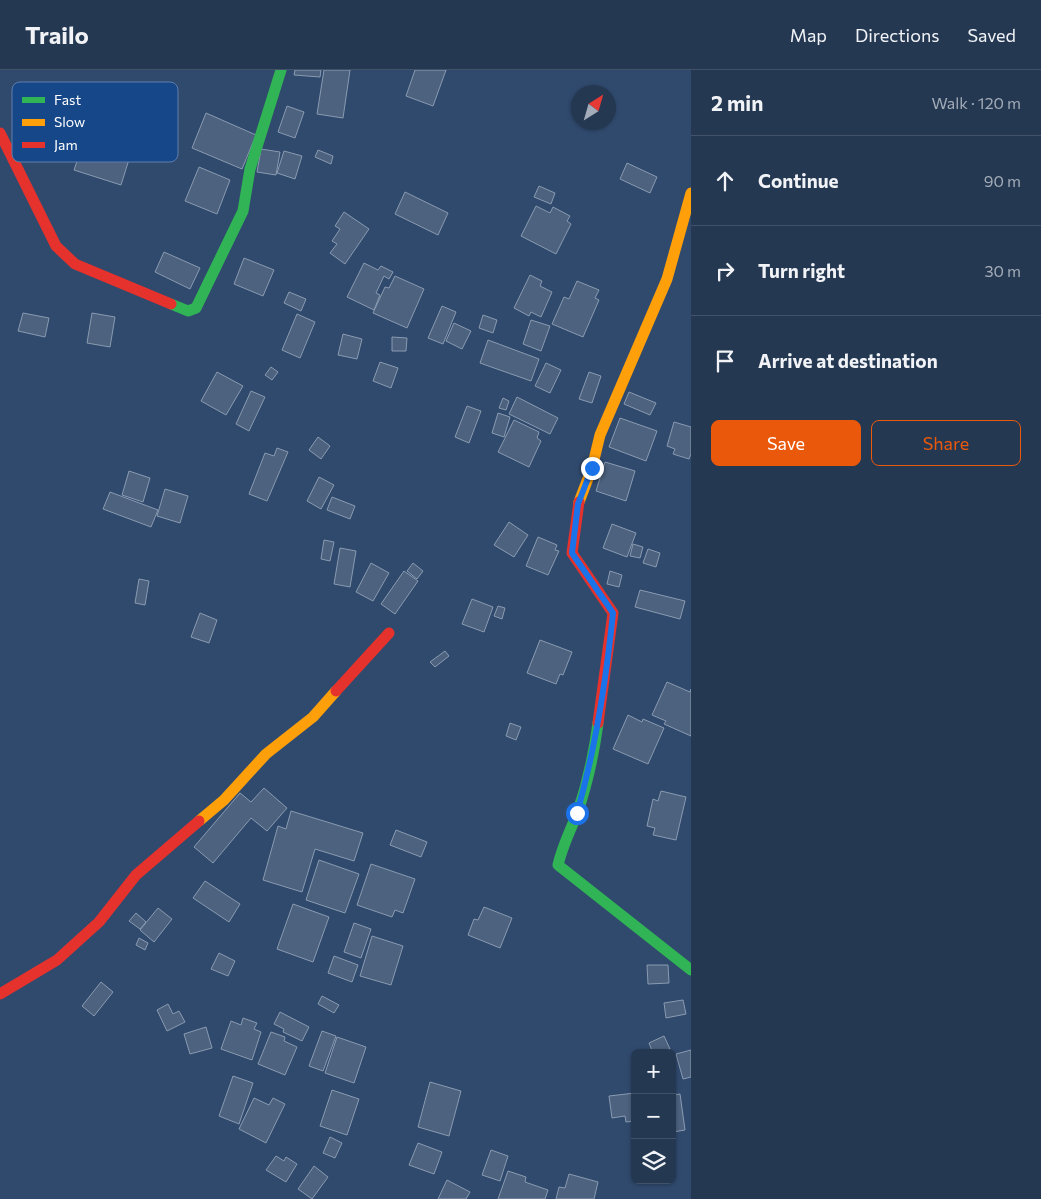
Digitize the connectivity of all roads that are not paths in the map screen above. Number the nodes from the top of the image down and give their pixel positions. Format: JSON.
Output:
{"nodes":[{"id":1,"x":281,"y":70,"type":"edge"},
{"id":2,"x":0,"y":133,"type":"edge"},
{"id":3,"x":12,"y":157,"type":"edge"},
{"id":4,"x":14,"y":162,"type":"edge"},
{"id":5,"x":691,"y":192,"type":"edge"},
{"id":6,"x":389,"y":633,"type":"dead end"},
{"id":7,"x":691,"y":970,"type":"edge"},
{"id":8,"x":0,"y":994,"type":"edge"}],
"edges":[{"from":1,"to":4,"type":"street"},
{"from":2,"to":3,"type":"street"},
{"from":5,"to":7,"type":"street"},
{"from":6,"to":8,"type":"street"}]}
